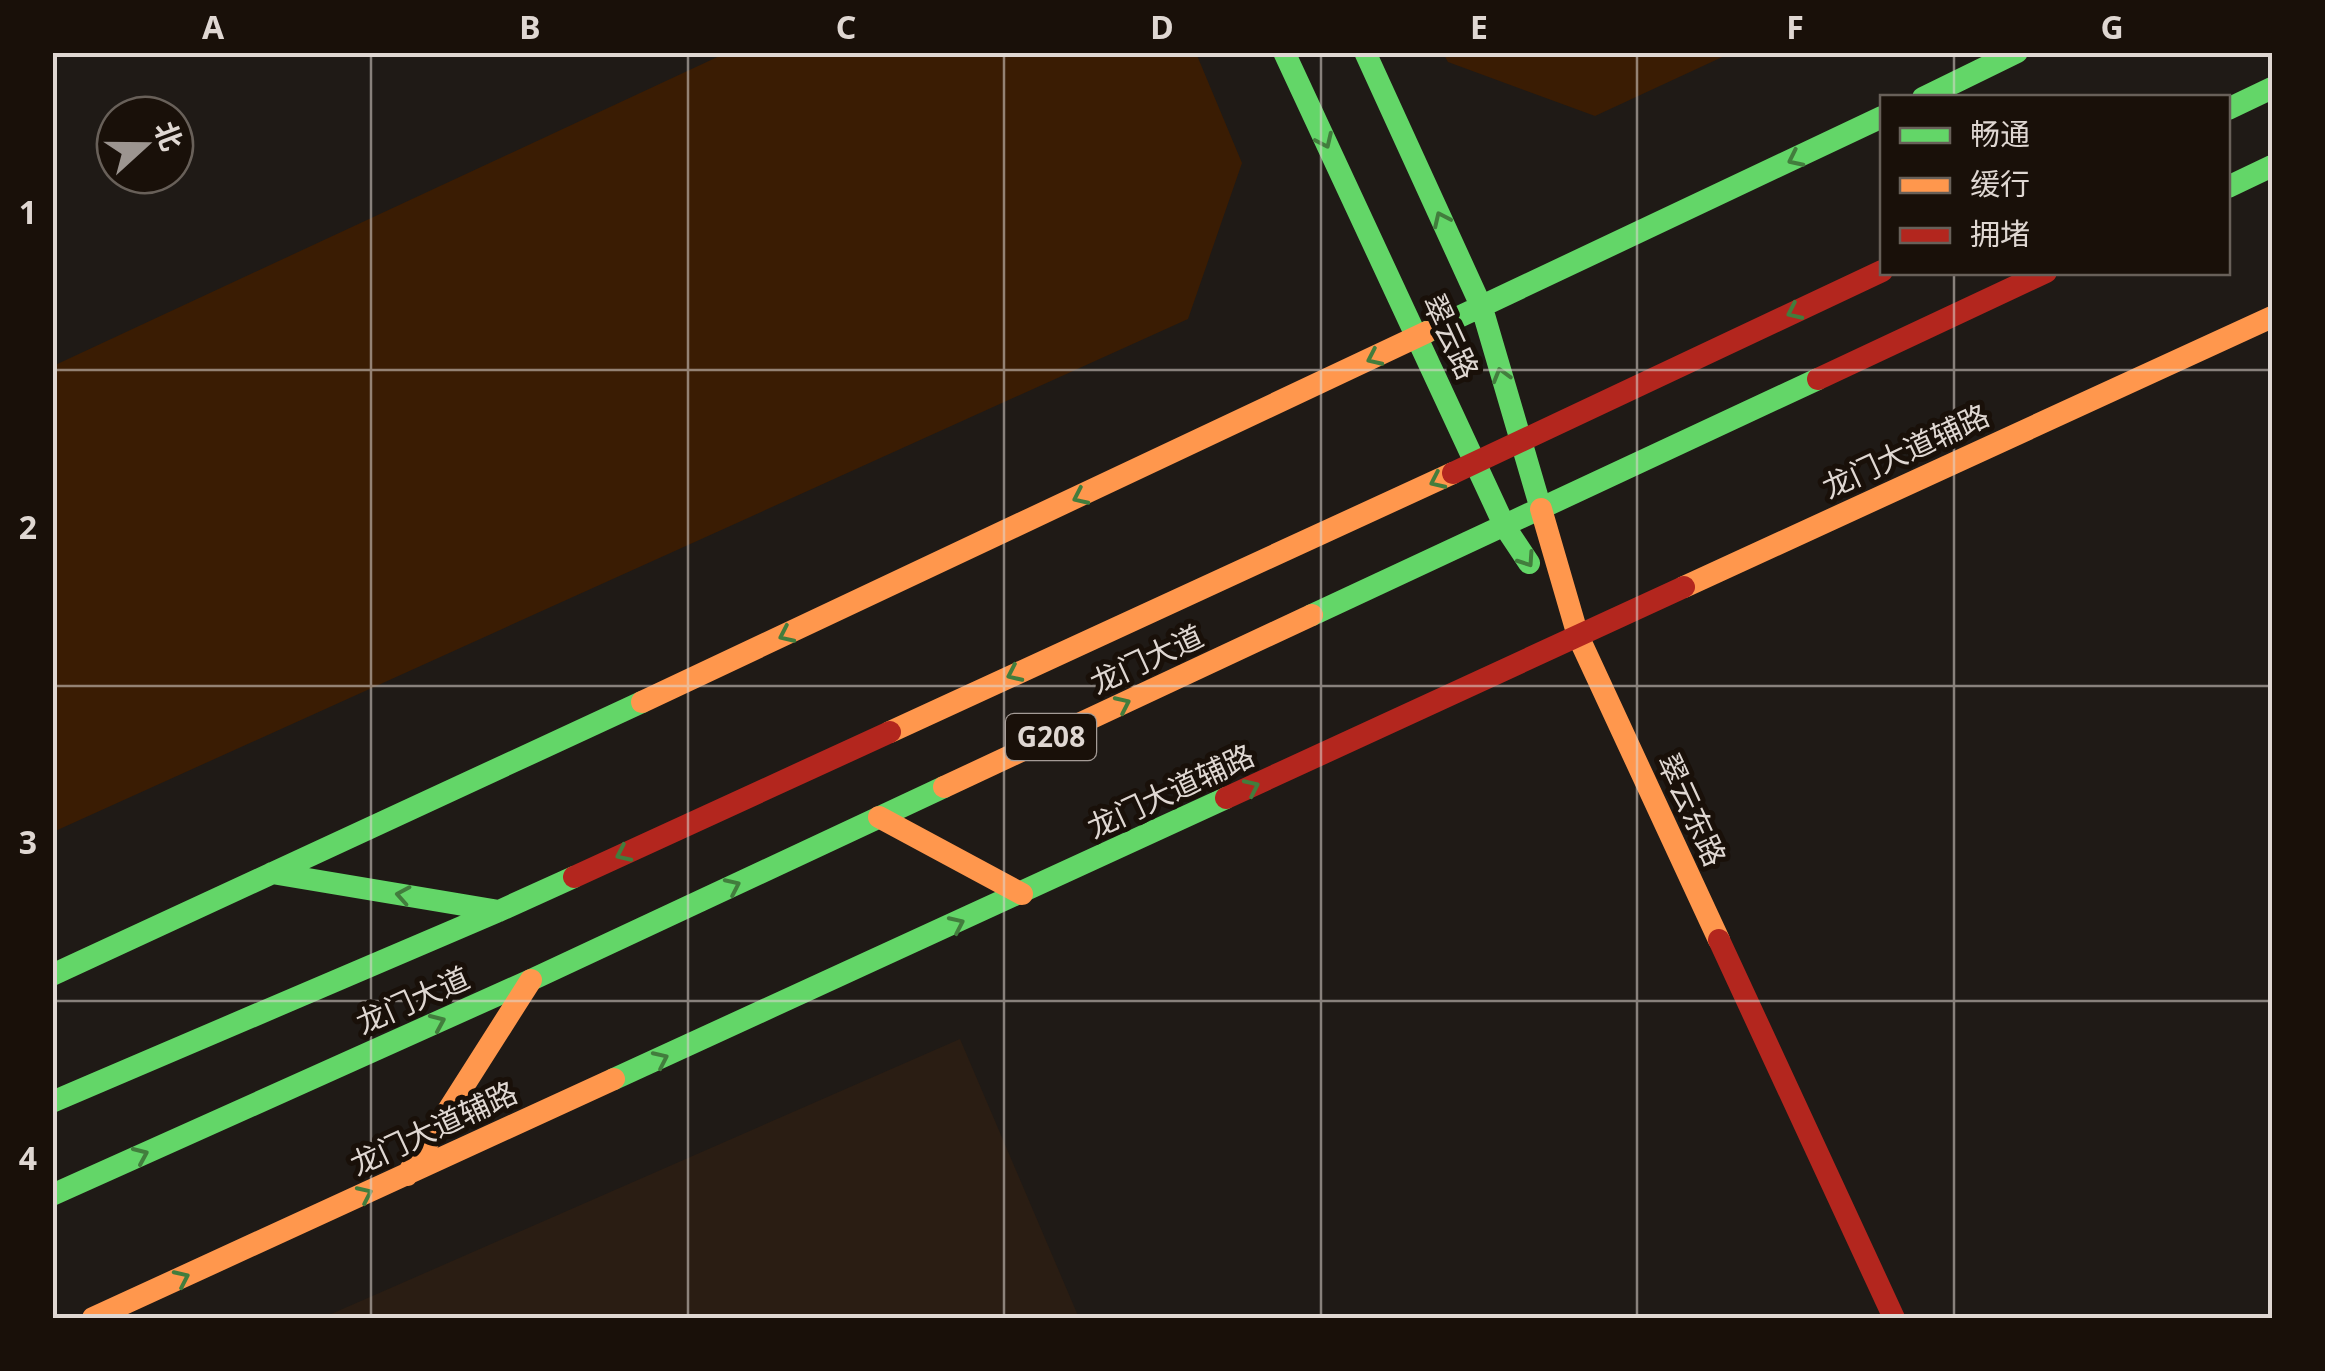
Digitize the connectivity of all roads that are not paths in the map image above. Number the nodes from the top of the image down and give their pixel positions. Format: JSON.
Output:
{"nodes":[{"id":1,"x":1284,"y":52,"type":"edge"},
{"id":2,"x":1365,"y":52,"type":"edge"},
{"id":3,"x":2018,"y":52,"type":"edge"},
{"id":4,"x":2272,"y":88,"type":"edge"},
{"id":5,"x":1929,"y":95,"type":"edge"},
{"id":6,"x":2230,"y":108,"type":"edge"},
{"id":7,"x":1880,"y":118,"type":"edge"},
{"id":8,"x":2272,"y":166,"type":"edge"},
{"id":9,"x":2230,"y":186,"type":"edge"},
{"id":10,"x":1880,"y":272,"type":"edge"},
{"id":11,"x":2040,"y":275,"type":"edge"},
{"id":12,"x":1482,"y":308,"type":"junction"},
{"id":13,"x":2272,"y":318,"type":"edge"},
{"id":14,"x":1417,"y":338,"type":"junction"},
{"id":15,"x":1521,"y":442,"type":"junction"},
{"id":16,"x":1475,"y":463,"type":"junction"},
{"id":17,"x":1542,"y":510,"type":"junction"},
{"id":18,"x":1505,"y":526,"type":"junction"},
{"id":19,"x":1578,"y":636,"type":"junction"},
{"id":20,"x":879,"y":817,"type":"junction"},
{"id":21,"x":272,"y":873,"type":"junction"},
{"id":22,"x":1022,"y":894,"type":"junction"},
{"id":23,"x":499,"y":911,"type":"junction"},
{"id":24,"x":52,"y":974,"type":"edge"},
{"id":25,"x":532,"y":980,"type":"junction"},
{"id":26,"x":52,"y":1102,"type":"edge"},
{"id":27,"x":407,"y":1175,"type":"junction"},
{"id":28,"x":52,"y":1195,"type":"edge"},
{"id":29,"x":93,"y":1318,"type":"edge"},
{"id":30,"x":1894,"y":1318,"type":"edge"}],
"edges":[{"from":1,"to":14,"type":"main road","name":"翠云路","one_way":true},
{"from":12,"to":2,"type":"main road","name":"翠云路","one_way":true},
{"from":3,"to":5,"type":"main road"},
{"from":4,"to":6,"type":"main road"},
{"from":7,"to":12,"type":"main road","one_way":true},
{"from":8,"to":9,"type":"main road"},
{"from":10,"to":15,"type":"main road","name":"龙门大道","number":"G208","one_way":true},
{"from":11,"to":17,"type":"main road","name":"龙门大道","number":"G208"},
{"from":12,"to":14,"type":"main road"},
{"from":15,"to":12,"type":"main road","name":"翠云东路","one_way":true},
{"from":13,"to":19,"type":"main road","name":"龙门大道辅路"},
{"from":14,"to":16,"type":"main road","name":"翠云路"},
{"from":14,"to":21,"type":"main road","one_way":true},
{"from":15,"to":16,"type":"main road","name":"龙门大道","number":"G208"},
{"from":15,"to":17,"type":"main road","name":"翠云东路"},
{"from":16,"to":18,"type":"main road","name":"翠云路"},
{"from":16,"to":23,"type":"main road","name":"龙门大道","number":"G208","one_way":true},
{"from":17,"to":18,"type":"main road","name":"龙门大道","number":"G208"},
{"from":17,"to":19,"type":"main road","name":"翠云东路"},
{"from":18,"to":19,"type":"main road","name":"翠云路","one_way":true},
{"from":20,"to":18,"type":"main road","name":"龙门大道","number":"G208","one_way":true},
{"from":22,"to":19,"type":"main road","name":"龙门大道辅路","one_way":true},
{"from":19,"to":30,"type":"main road","name":"翠云东路"},
{"from":20,"to":22,"type":"main road"},
{"from":25,"to":20,"type":"main road","name":"龙门大道","number":"G208","one_way":true},
{"from":23,"to":21,"type":"main road","one_way":true},
{"from":21,"to":24,"type":"main road"},
{"from":27,"to":22,"type":"main road","name":"龙门大道辅路","one_way":true},
{"from":23,"to":26,"type":"main road","name":"龙门大道","number":"G208"},
{"from":25,"to":27,"type":"main road"},
{"from":28,"to":25,"type":"main road","name":"龙门大道","number":"G208","one_way":true},
{"from":29,"to":27,"type":"main road","name":"龙门大道辅路","one_way":true}]}
